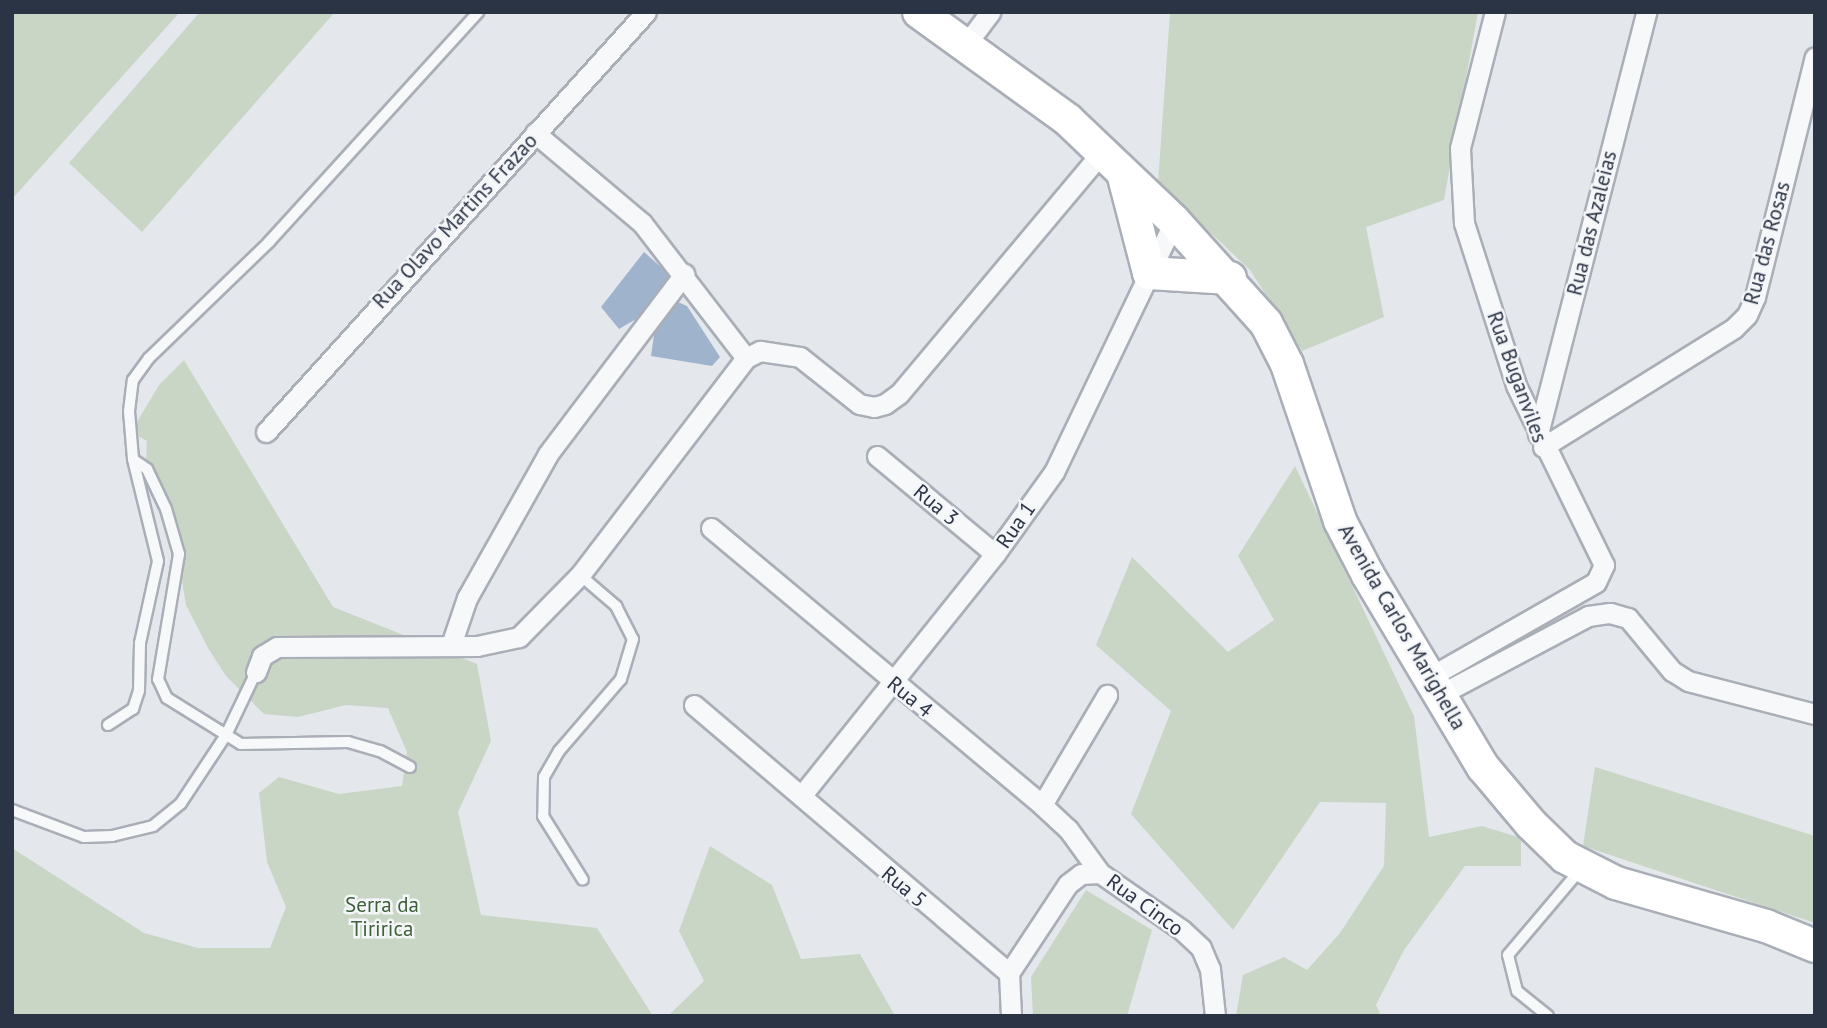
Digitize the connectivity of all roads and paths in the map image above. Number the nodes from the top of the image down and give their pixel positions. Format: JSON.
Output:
{"nodes":[{"id":1,"x":478,"y":12,"type":"edge"},
{"id":2,"x":646,"y":12,"type":"edge"},
{"id":3,"x":919,"y":12,"type":"edge"},
{"id":4,"x":989,"y":12,"type":"edge"},
{"id":5,"x":1495,"y":12,"type":"edge"},
{"id":6,"x":1646,"y":12,"type":"edge"},
{"id":7,"x":967,"y":43,"type":"junction"},
{"id":8,"x":1815,"y":57,"type":"edge"},
{"id":9,"x":535,"y":133,"type":"junction"},
{"id":10,"x":1112,"y":162,"type":"junction"},
{"id":11,"x":1174,"y":220,"type":"junction"},
{"id":12,"x":1149,"y":273,"type":"junction"},
{"id":13,"x":684,"y":274,"type":"junction"},
{"id":14,"x":1230,"y":278,"type":"junction"},
{"id":15,"x":746,"y":358,"type":"junction"},
{"id":16,"x":266,"y":432,"type":"dead end"},
{"id":17,"x":1540,"y":441,"type":"junction"},
{"id":18,"x":877,"y":457,"type":"dead end"},
{"id":19,"x":133,"y":460,"type":"junction"},
{"id":20,"x":711,"y":528,"type":"dead end"},
{"id":21,"x":995,"y":555,"type":"junction"},
{"id":22,"x":580,"y":575,"type":"junction"},
{"id":23,"x":451,"y":645,"type":"junction"},
{"id":24,"x":256,"y":672,"type":"joint"},
{"id":25,"x":891,"y":681,"type":"junction"},
{"id":26,"x":1434,"y":686,"type":"junction"},
{"id":27,"x":1107,"y":695,"type":"dead end"},
{"id":28,"x":694,"y":705,"type":"dead end"},
{"id":29,"x":1815,"y":714,"type":"edge"},
{"id":30,"x":108,"y":724,"type":"dead end"},
{"id":31,"x":226,"y":735,"type":"junction"},
{"id":32,"x":410,"y":767,"type":"dead end"},
{"id":33,"x":802,"y":794,"type":"junction"},
{"id":34,"x":1042,"y":804,"type":"junction"},
{"id":35,"x":12,"y":810,"type":"edge"},
{"id":36,"x":1583,"y":867,"type":"junction"},
{"id":37,"x":1100,"y":873,"type":"junction"},
{"id":38,"x":583,"y":880,"type":"dead end"},
{"id":39,"x":1815,"y":946,"type":"edge"},
{"id":40,"x":1009,"y":973,"type":"junction"},
{"id":41,"x":1011,"y":1016,"type":"edge"},
{"id":42,"x":1215,"y":1016,"type":"edge"},
{"id":43,"x":1548,"y":1016,"type":"edge"}],
"edges":[{"from":1,"to":19,"type":"lane"},
{"from":2,"to":9,"type":"street","name":"Rua Olavo Martins Frazao"},
{"from":3,"to":7,"type":"main road","name":"Avenida Carlos Marighella"},
{"from":4,"to":7,"type":"street"},
{"from":5,"to":17,"type":"street","name":"Rua Buganviles"},
{"from":6,"to":17,"type":"street","name":"Rua das Azaleias"},
{"from":7,"to":10,"type":"main road","name":"Avenida Carlos Marighella"},
{"from":8,"to":17,"type":"street","name":"Rua das Rosas"},
{"from":9,"to":13,"type":"street"},
{"from":9,"to":16,"type":"street","name":"Rua Olavo Martins Frazao"},
{"from":10,"to":11,"type":"main road","name":"Avenida Carlos Marighella"},
{"from":10,"to":12,"type":"main road"},
{"from":10,"to":15,"type":"street"},
{"from":11,"to":12,"type":"street","name":"Rua 1"},
{"from":11,"to":14,"type":"main road","name":"Avenida Carlos Marighella"},
{"from":12,"to":14,"type":"main road"},
{"from":12,"to":21,"type":"street","name":"Rua 1"},
{"from":13,"to":15,"type":"street"},
{"from":13,"to":23,"type":"street"},
{"from":14,"to":26,"type":"main road","name":"Avenida Carlos Marighella"},
{"from":15,"to":22,"type":"street"},
{"from":17,"to":26,"type":"street","name":"Rua Buganviles"},
{"from":18,"to":21,"type":"street","name":"Rua 3"},
{"from":19,"to":30,"type":"lane"},
{"from":19,"to":31,"type":"lane"},
{"from":20,"to":25,"type":"street","name":"Rua 4"},
{"from":21,"to":25,"type":"street","name":"Rua 1"},
{"from":22,"to":23,"type":"street"},
{"from":22,"to":38,"type":"lane"},
{"from":23,"to":24,"type":"street"},
{"from":24,"to":31,"type":"lane"},
{"from":25,"to":33,"type":"street","name":"Rua 1"},
{"from":25,"to":34,"type":"street","name":"Rua 4"},
{"from":26,"to":29,"type":"street"},
{"from":26,"to":36,"type":"main road","name":"Avenida Carlos Marighella"},
{"from":27,"to":34,"type":"street"},
{"from":28,"to":33,"type":"street","name":"Rua 5"},
{"from":31,"to":32,"type":"lane"},
{"from":31,"to":35,"type":"lane"},
{"from":33,"to":40,"type":"street","name":"Rua 5"},
{"from":34,"to":37,"type":"street","name":"Rua 4"},
{"from":36,"to":39,"type":"main road","name":"Avenida Carlos Marighella"},
{"from":36,"to":43,"type":"lane"},
{"from":37,"to":40,"type":"street"},
{"from":37,"to":42,"type":"street","name":"Rua Cinco"},
{"from":40,"to":41,"type":"street"}]}
